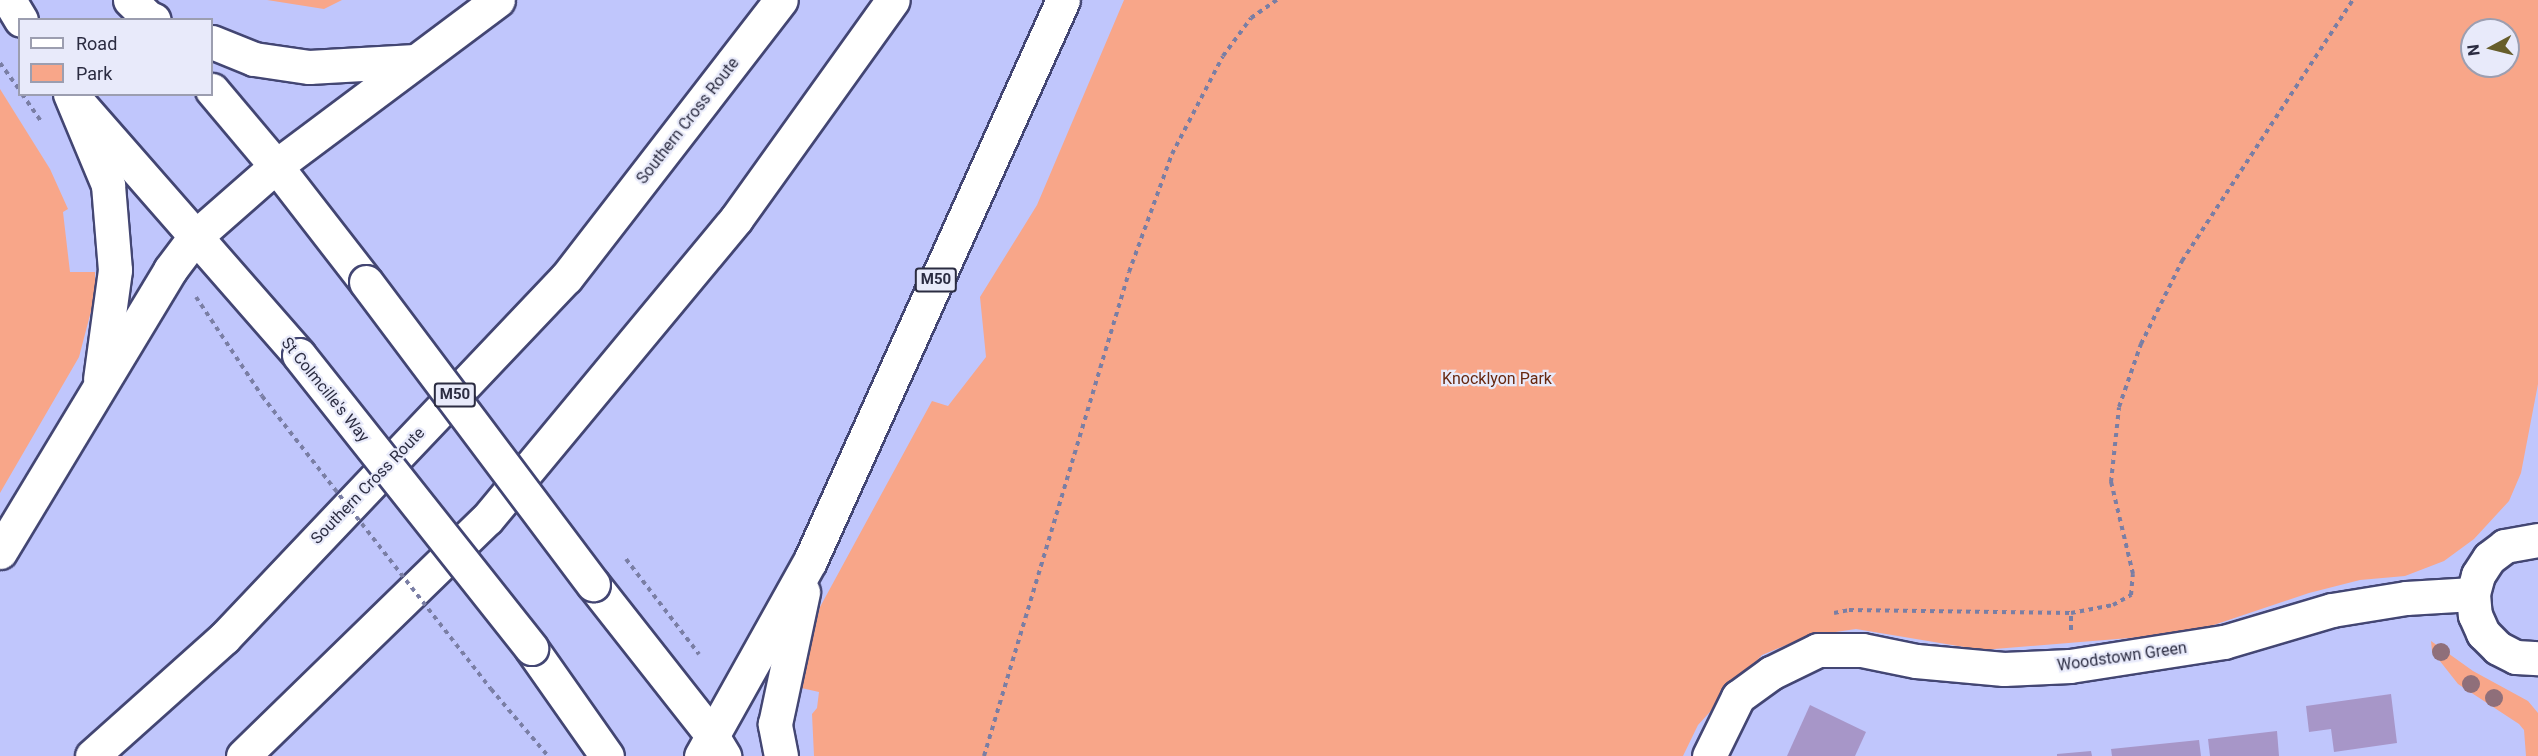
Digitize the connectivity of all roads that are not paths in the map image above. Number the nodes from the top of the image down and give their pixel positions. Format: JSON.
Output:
{"nodes":[{"id":1,"x":9,"y":0,"type":"edge"},
{"id":2,"x":498,"y":0,"type":"edge"},
{"id":3,"x":781,"y":0,"type":"edge"},
{"id":4,"x":893,"y":0,"type":"edge"},
{"id":5,"x":1063,"y":0,"type":"edge"},
{"id":6,"x":20,"y":18,"type":"edge"},
{"id":7,"x":213,"y":42,"type":"edge"},
{"id":8,"x":415,"y":61,"type":"junction"},
{"id":9,"x":213,"y":91,"type":"edge"},
{"id":10,"x":71,"y":96,"type":"edge"},
{"id":11,"x":72,"y":96,"type":"edge"},
{"id":12,"x":276,"y":165,"type":"junction"},
{"id":13,"x":194,"y":238,"type":"junction"},
{"id":14,"x":97,"y":395,"type":"junction"},
{"id":15,"x":2538,"y":540,"type":"edge"},
{"id":16,"x":0,"y":552,"type":"edge"},
{"id":17,"x":810,"y":561,"type":"junction"},
{"id":18,"x":2473,"y":594,"type":"junction"},
{"id":19,"x":2538,"y":658,"type":"edge"},
{"id":20,"x":712,"y":749,"type":"edge"},
{"id":21,"x":92,"y":756,"type":"edge"},
{"id":22,"x":243,"y":756,"type":"edge"},
{"id":23,"x":607,"y":756,"type":"edge"},
{"id":24,"x":781,"y":756,"type":"edge"},
{"id":25,"x":1709,"y":756,"type":"edge"}],
"edges":[{"from":1,"to":6,"type":"main road"},
{"from":2,"to":8,"type":"main road"},
{"from":3,"to":21,"type":"main road","name":"Southern Cross Route","number":"M50"},
{"from":4,"to":22,"type":"main road"},
{"from":5,"to":17,"type":"main road","number":"M50"},
{"from":7,"to":8,"type":"main road"},
{"from":8,"to":12,"type":"main road"},
{"from":9,"to":12,"type":"main road"},
{"from":10,"to":14,"type":"main road"},
{"from":11,"to":13,"type":"main road","name":"St Colmcille's Way"},
{"from":12,"to":13,"type":"main road"},
{"from":12,"to":20,"type":"main road","bridge":true},
{"from":13,"to":14,"type":"main road"},
{"from":13,"to":23,"type":"main road","name":"St Colmcille's Way","bridge":true},
{"from":14,"to":16,"type":"main road"},
{"from":15,"to":18,"type":"main road"},
{"from":17,"to":20,"type":"main road","number":"M50"},
{"from":17,"to":24,"type":"main road","number":"M50"},
{"from":18,"to":19,"type":"main road"},
{"from":18,"to":25,"type":"main road","name":"Woodstown Green"}]}
